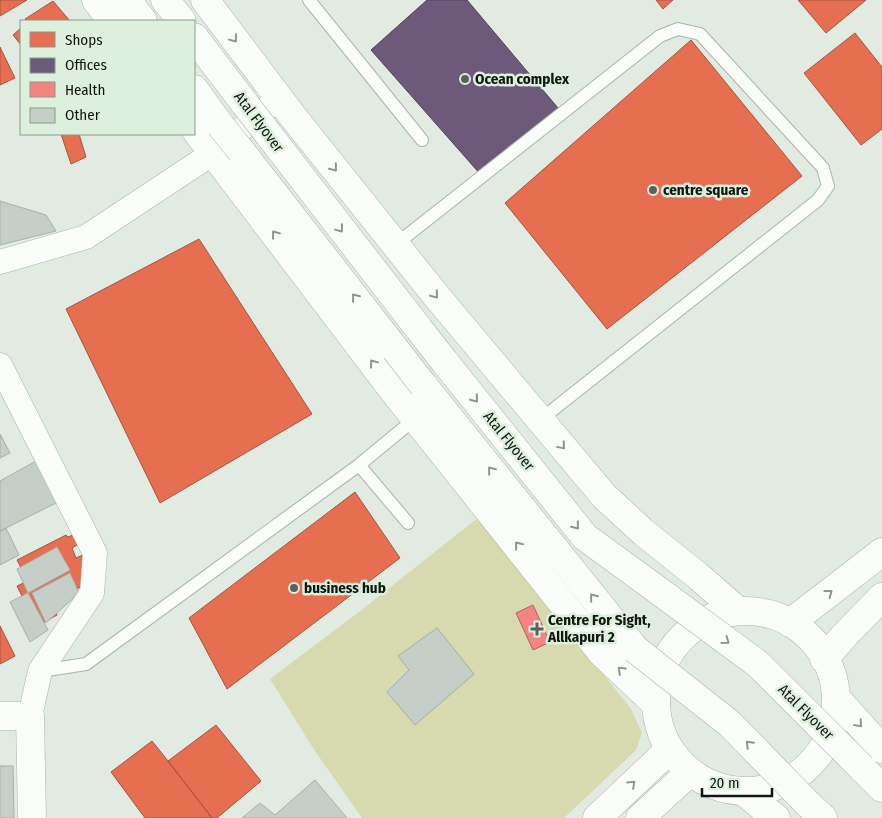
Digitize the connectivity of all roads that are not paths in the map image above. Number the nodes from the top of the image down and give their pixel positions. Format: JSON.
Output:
{"nodes":[{"id":1,"x":96,"y":0,"type":"edge"},
{"id":2,"x":127,"y":0,"type":"edge"},
{"id":3,"x":165,"y":0,"type":"edge"},
{"id":4,"x":205,"y":0,"type":"edge"},
{"id":5,"x":309,"y":0,"type":"edge"},
{"id":6,"x":111,"y":20,"type":"edge"},
{"id":7,"x":142,"y":20,"type":"edge"},
{"id":8,"x":181,"y":20,"type":"edge"},
{"id":9,"x":195,"y":38,"type":"edge"},
{"id":10,"x":195,"y":91,"type":"edge"},
{"id":11,"x":279,"y":98,"type":"junction"},
{"id":12,"x":195,"y":129,"type":"edge"},
{"id":13,"x":422,"y":140,"type":"dead end"},
{"id":14,"x":213,"y":153,"type":"junction"},
{"id":15,"x":395,"y":244,"type":"junction"},
{"id":16,"x":0,"y":262,"type":"edge"},
{"id":17,"x":452,"y":316,"type":"junction"},
{"id":18,"x":0,"y":365,"type":"edge"},
{"id":19,"x":392,"y":389,"type":"junction"},
{"id":20,"x":416,"y":418,"type":"junction"},
{"id":21,"x":540,"y":420,"type":"junction"},
{"id":22,"x":359,"y":465,"type":"junction"},
{"id":23,"x":408,"y":523,"type":"dead end"},
{"id":24,"x":882,"y":552,"type":"edge"},
{"id":25,"x":882,"y":597,"type":"edge"},
{"id":26,"x":737,"y":610,"type":"junction"},
{"id":27,"x":790,"y":623,"type":"junction"},
{"id":28,"x":824,"y":659,"type":"junction"},
{"id":29,"x":40,"y":670,"type":"junction"},
{"id":30,"x":836,"y":698,"type":"junction"},
{"id":31,"x":656,"y":704,"type":"junction"},
{"id":32,"x":0,"y":716,"type":"edge"},
{"id":33,"x":30,"y":716,"type":"junction"},
{"id":34,"x":882,"y":749,"type":"edge"},
{"id":35,"x":669,"y":750,"type":"junction"},
{"id":36,"x":690,"y":772,"type":"junction"},
{"id":37,"x":882,"y":788,"type":"edge"},
{"id":38,"x":744,"y":792,"type":"junction"},
{"id":39,"x":32,"y":818,"type":"edge"},
{"id":40,"x":597,"y":818,"type":"edge"},
{"id":41,"x":640,"y":818,"type":"edge"},
{"id":42,"x":776,"y":818,"type":"edge"},
{"id":43,"x":824,"y":818,"type":"edge"}],
"edges":[{"from":1,"to":6,"type":"main road"},
{"from":2,"to":7,"type":"main road"},
{"from":3,"to":8,"type":"main road"},
{"from":4,"to":11,"type":"main road","one_way":true},
{"from":5,"to":13,"type":"lane"},
{"from":9,"to":37,"type":"main road","name":"Atal Flyover","one_way":true,"bridge":true},
{"from":43,"to":10,"type":"main road","one_way":true,"bridge":true},
{"from":11,"to":14,"type":"street"},
{"from":11,"to":15,"type":"main road","one_way":true},
{"from":12,"to":14,"type":"main road"},
{"from":14,"to":16,"type":"street"},
{"from":19,"to":14,"type":"main road","one_way":true},
{"from":15,"to":17,"type":"main road","one_way":true},
{"from":15,"to":21,"type":"lane"},
{"from":17,"to":19,"type":"main road"},
{"from":17,"to":21,"type":"main road"},
{"from":18,"to":29,"type":"street"},
{"from":19,"to":20,"type":"main road"},
{"from":20,"to":22,"type":"lane"},
{"from":31,"to":20,"type":"main road","one_way":true},
{"from":21,"to":26,"type":"main road","one_way":true},
{"from":22,"to":23,"type":"lane"},
{"from":22,"to":29,"type":"lane"},
{"from":27,"to":24,"type":"main road","one_way":true},
{"from":25,"to":28,"type":"main road"},
{"from":26,"to":27,"type":"main road"},
{"from":26,"to":31,"type":"main road"},
{"from":27,"to":28,"type":"main road"},
{"from":28,"to":30,"type":"main road"},
{"from":29,"to":33,"type":"street"},
{"from":30,"to":34,"type":"main road","one_way":true},
{"from":30,"to":38,"type":"main road"},
{"from":31,"to":35,"type":"main road"},
{"from":32,"to":33,"type":"main road"},
{"from":33,"to":39,"type":"main road"},
{"from":35,"to":36,"type":"main road"},
{"from":40,"to":35,"type":"main road","one_way":true},
{"from":36,"to":38,"type":"main road"},
{"from":36,"to":41,"type":"main road"},
{"from":38,"to":42,"type":"main road"}]}
